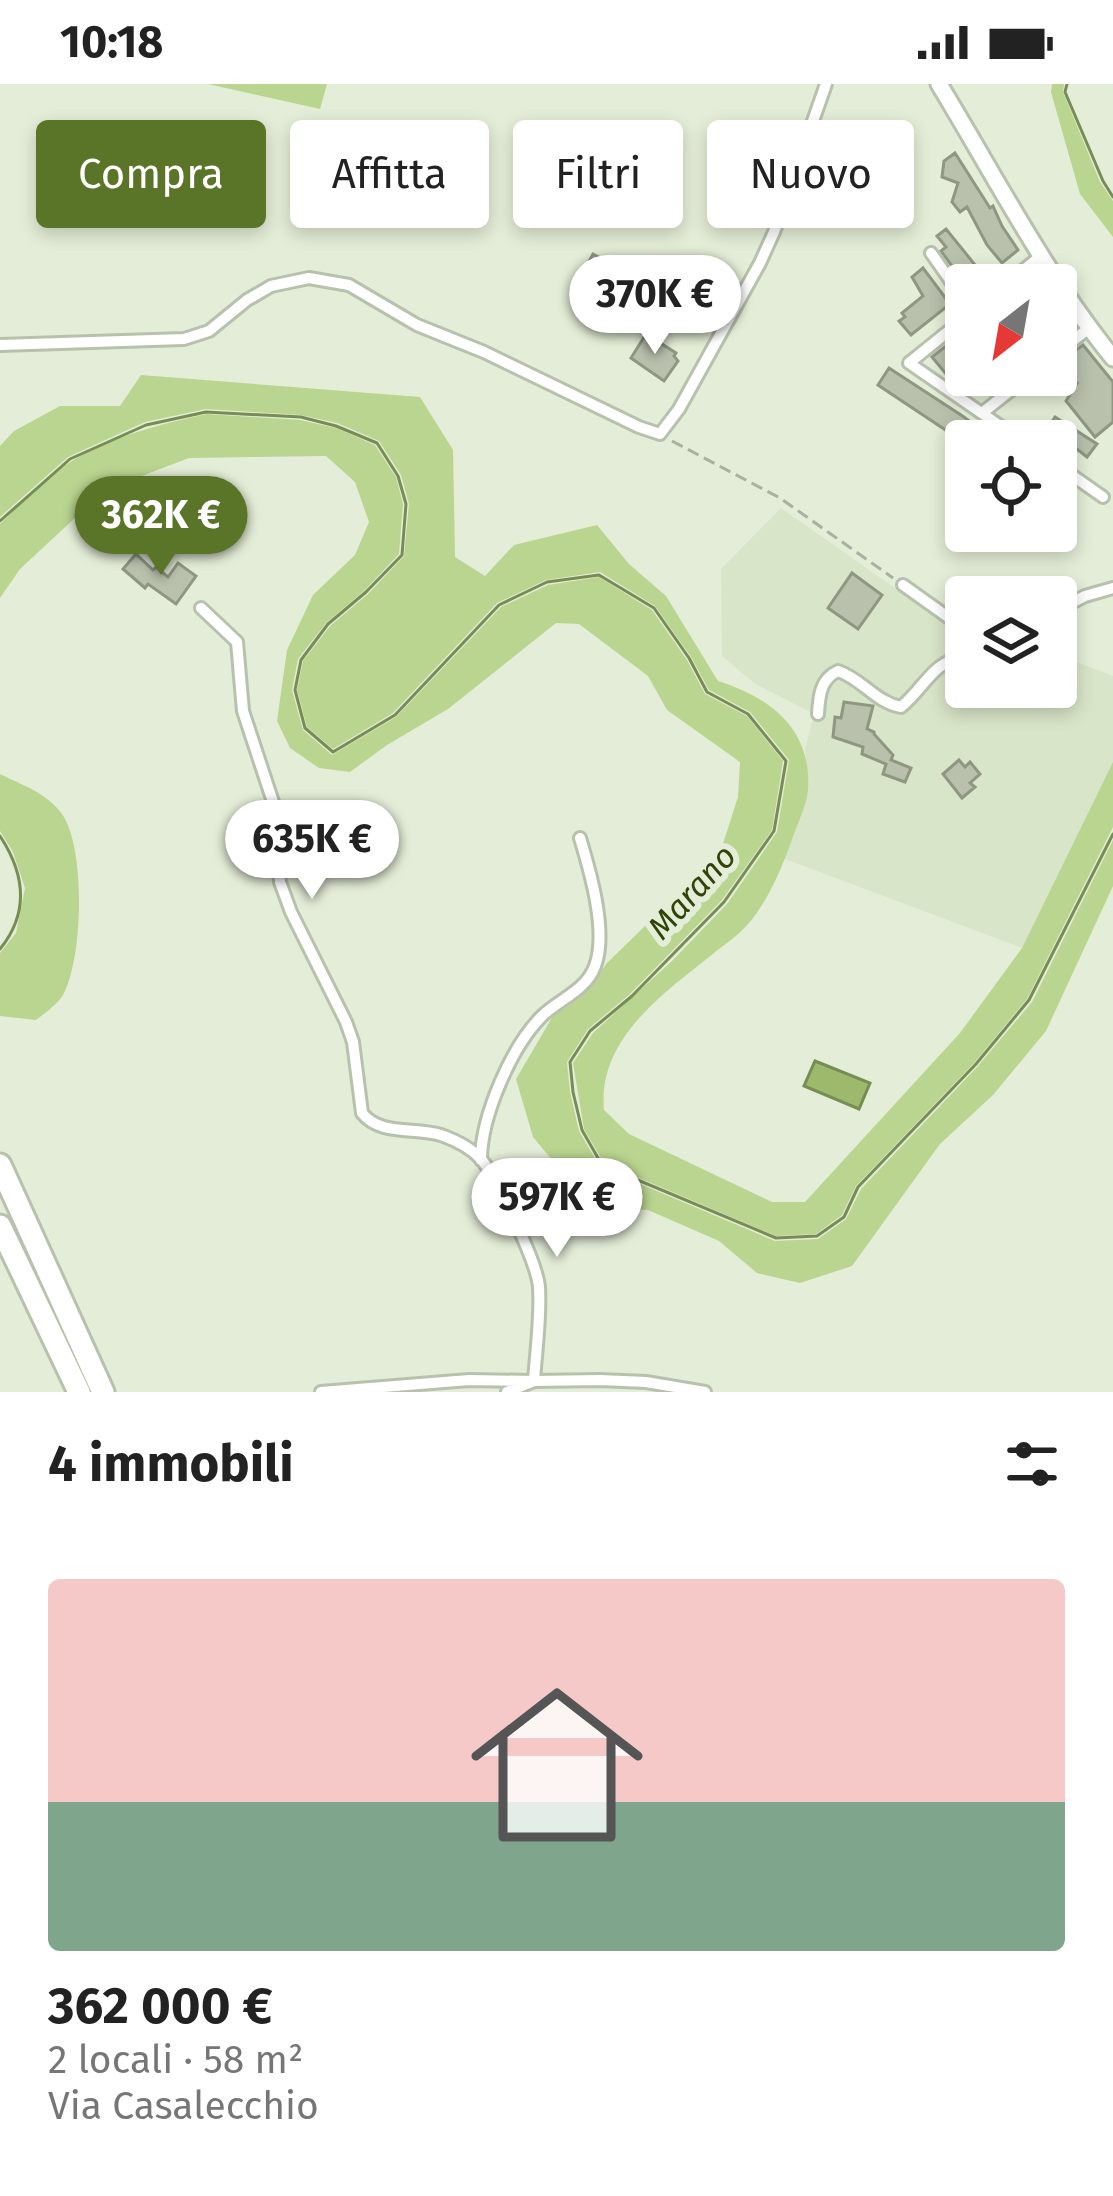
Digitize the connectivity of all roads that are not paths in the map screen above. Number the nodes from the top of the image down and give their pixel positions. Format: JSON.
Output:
{"nodes":[{"id":1,"x":826,"y":84,"type":"edge"},
{"id":2,"x":939,"y":84,"type":"edge"},
{"id":3,"x":932,"y":253,"type":"dead end"},
{"id":4,"x":1042,"y":255,"type":"junction"},
{"id":5,"x":1031,"y":264,"type":"edge"},
{"id":6,"x":945,"y":272,"type":"edge"},
{"id":7,"x":1089,"y":328,"type":"junction"},
{"id":8,"x":945,"y":334,"type":"edge"},
{"id":9,"x":1077,"y":337,"type":"edge"},
{"id":10,"x":0,"y":345,"type":"edge"},
{"id":11,"x":1113,"y":358,"type":"edge"},
{"id":12,"x":945,"y":388,"type":"edge"},
{"id":13,"x":957,"y":396,"type":"edge"},
{"id":14,"x":1003,"y":396,"type":"edge"},
{"id":15,"x":982,"y":413,"type":"junction"},
{"id":16,"x":992,"y":420,"type":"edge"},
{"id":17,"x":1077,"y":479,"type":"edge"},
{"id":18,"x":1103,"y":497,"type":"dead end"},
{"id":19,"x":903,"y":585,"type":"road end"},
{"id":20,"x":1113,"y":588,"type":"edge"},
{"id":21,"x":1077,"y":600,"type":"edge"},
{"id":22,"x":200,"y":608,"type":"dead end"},
{"id":23,"x":945,"y":615,"type":"edge"},
{"id":24,"x":945,"y":661,"type":"edge"},
{"id":25,"x":818,"y":714,"type":"dead end"},
{"id":26,"x":580,"y":838,"type":"dead end"},
{"id":27,"x":481,"y":1160,"type":"junction"},
{"id":28,"x":0,"y":1165,"type":"edge"},
{"id":29,"x":0,"y":1226,"type":"edge"},
{"id":30,"x":534,"y":1382,"type":"junction"},
{"id":31,"x":79,"y":1392,"type":"edge"},
{"id":32,"x":103,"y":1392,"type":"edge"},
{"id":33,"x":321,"y":1392,"type":"edge"},
{"id":34,"x":507,"y":1392,"type":"edge"},
{"id":35,"x":705,"y":1392,"type":"edge"}],
"edges":[{"from":1,"to":10,"type":"street"},
{"from":2,"to":4,"type":"main road"},
{"from":3,"to":6,"type":"street"},
{"from":4,"to":5,"type":"street"},
{"from":4,"to":7,"type":"main road"},
{"from":7,"to":9,"type":"street"},
{"from":7,"to":11,"type":"main road"},
{"from":8,"to":12,"type":"street"},
{"from":13,"to":15,"type":"street"},
{"from":14,"to":15,"type":"street"},
{"from":15,"to":16,"type":"street"},
{"from":17,"to":18,"type":"street"},
{"from":19,"to":23,"type":"street"},
{"from":20,"to":21,"type":"street"},
{"from":22,"to":27,"type":"street"},
{"from":24,"to":25,"type":"street"},
{"from":26,"to":27,"type":"street"},
{"from":27,"to":30,"type":"street"},
{"from":28,"to":32,"type":"highway"},
{"from":29,"to":31,"type":"highway"},
{"from":30,"to":33,"type":"street"},
{"from":30,"to":34,"type":"street"},
{"from":30,"to":35,"type":"street"}]}
